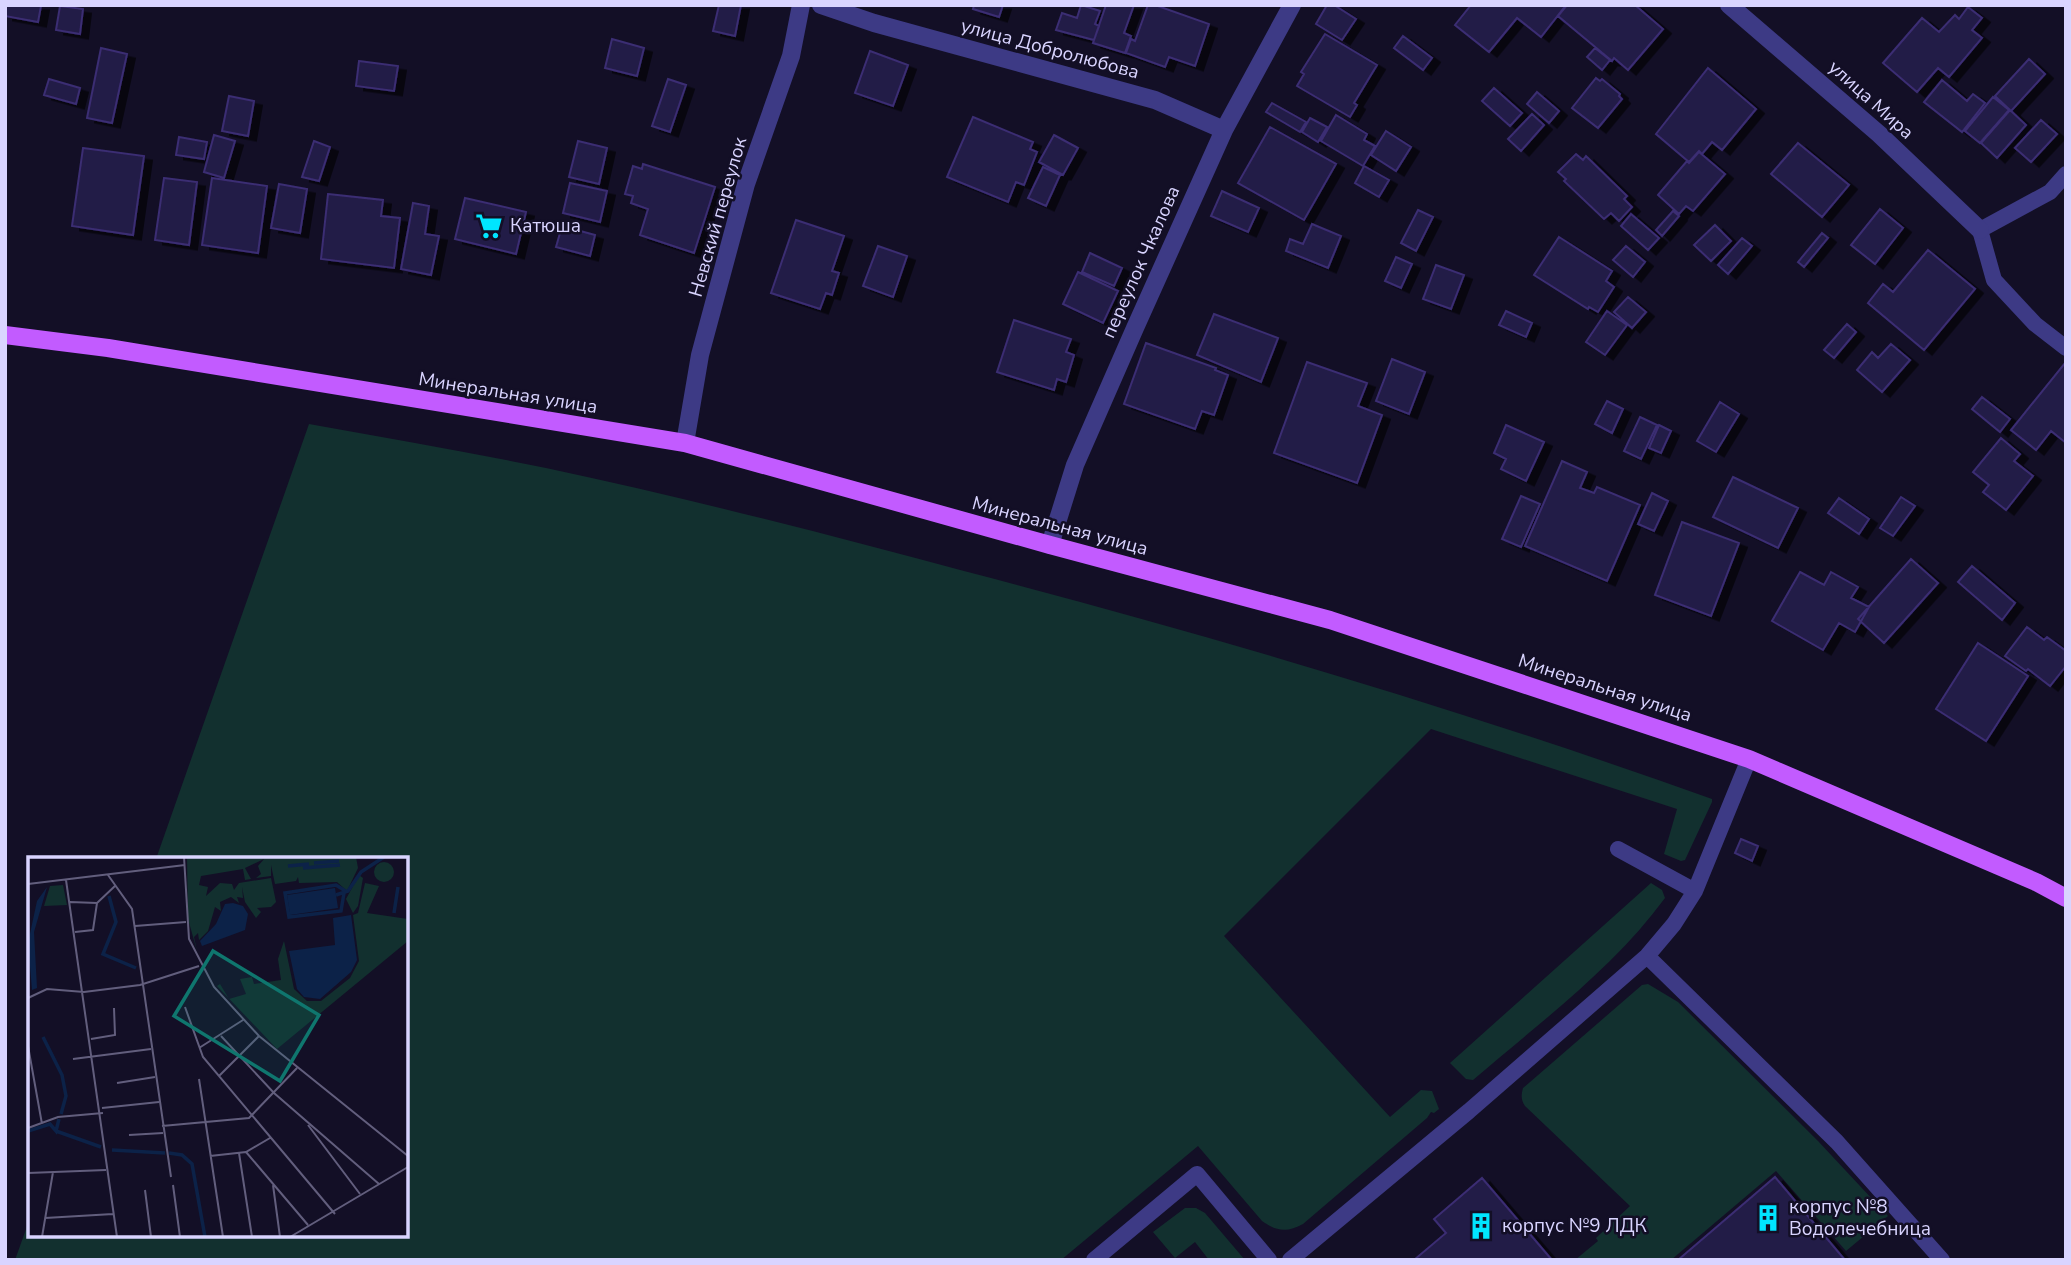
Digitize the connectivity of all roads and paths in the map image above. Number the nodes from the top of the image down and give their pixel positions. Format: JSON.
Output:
{"nodes":[{"id":1,"x":801,"y":5,"type":"edge"},
{"id":2,"x":821,"y":5,"type":"edge"},
{"id":3,"x":1292,"y":5,"type":"edge"},
{"id":4,"x":1728,"y":5,"type":"edge"},
{"id":5,"x":1224,"y":130,"type":"junction"},
{"id":6,"x":2066,"y":174,"type":"edge"},
{"id":7,"x":1980,"y":230,"type":"junction"},
{"id":8,"x":5,"y":335,"type":"edge"},
{"id":9,"x":2066,"y":348,"type":"edge"},
{"id":10,"x":685,"y":443,"type":"junction"},
{"id":11,"x":1049,"y":545,"type":"junction"},
{"id":12,"x":1749,"y":759,"type":"junction"},
{"id":13,"x":1618,"y":849,"type":"dead end"},
{"id":14,"x":1695,"y":891,"type":"junction"},
{"id":15,"x":2066,"y":898,"type":"edge"},
{"id":16,"x":1647,"y":956,"type":"junction"},
{"id":17,"x":1094,"y":1260,"type":"edge"},
{"id":18,"x":1269,"y":1260,"type":"edge"},
{"id":19,"x":1290,"y":1260,"type":"edge"},
{"id":20,"x":1942,"y":1260,"type":"edge"}],
"edges":[{"from":1,"to":10,"type":"street","name":"Невский переулок"},
{"from":2,"to":5,"type":"street","name":"улица Добролюбова"},
{"from":3,"to":5,"type":"street","name":"переулок Чкалова"},
{"from":4,"to":7,"type":"street","name":"улица Мира"},
{"from":5,"to":11,"type":"street","name":"переулок Чкалова"},
{"from":6,"to":7,"type":"lane"},
{"from":7,"to":9,"type":"lane"},
{"from":8,"to":10,"type":"main road","name":"Минеральная улица"},
{"from":10,"to":11,"type":"main road","name":"Минеральная улица"},
{"from":11,"to":12,"type":"main road","name":"Минеральная улица"},
{"from":12,"to":14,"type":"lane"},
{"from":12,"to":15,"type":"main road","name":"Минеральная улица"},
{"from":13,"to":14,"type":"lane"},
{"from":14,"to":16,"type":"lane"},
{"from":16,"to":19,"type":"lane"},
{"from":16,"to":20,"type":"lane"},
{"from":17,"to":18,"type":"lane"}]}
